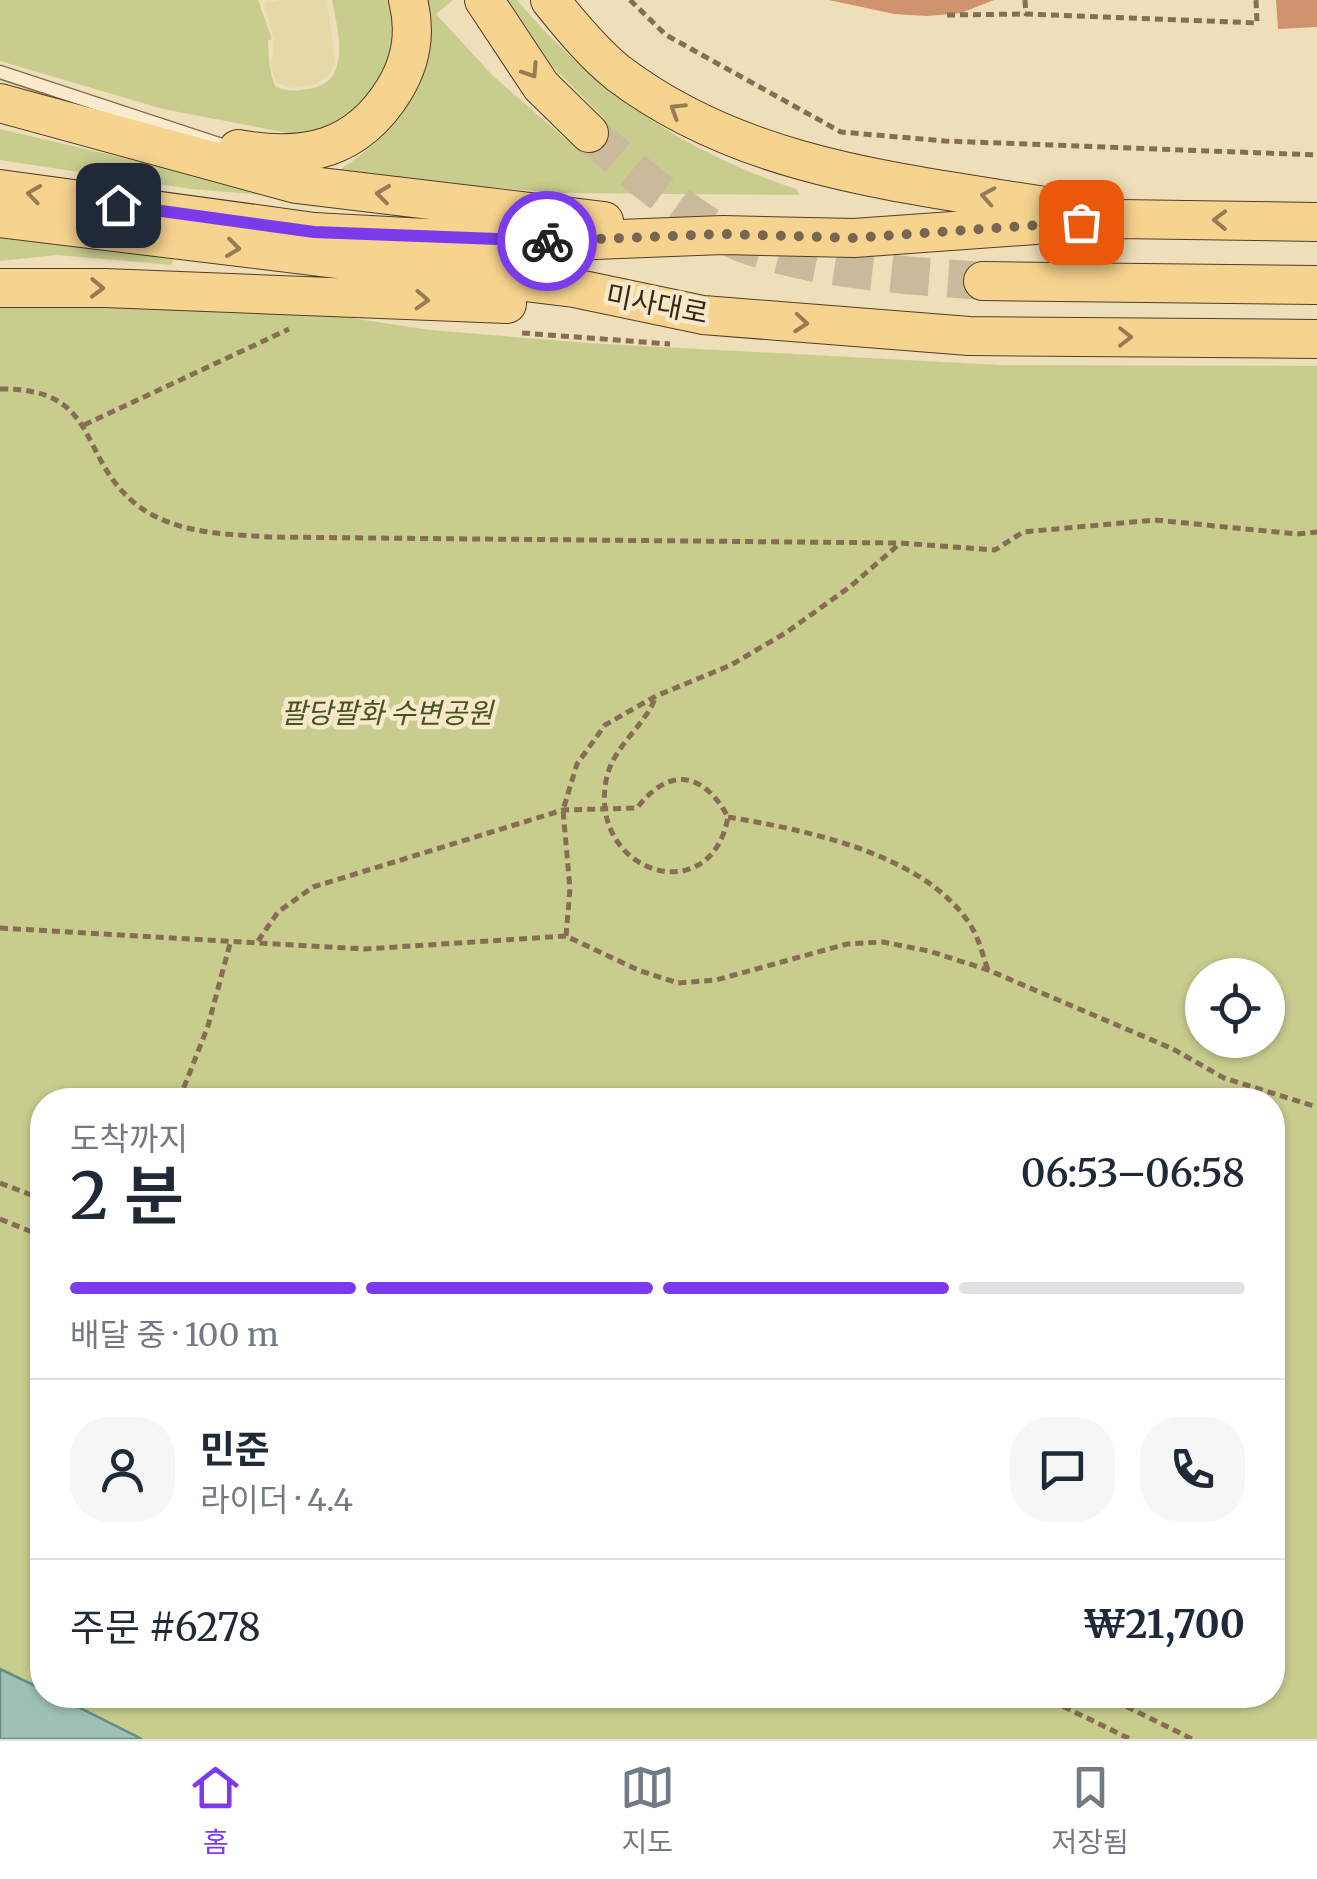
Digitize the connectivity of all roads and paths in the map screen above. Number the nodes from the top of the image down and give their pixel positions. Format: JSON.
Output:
{"nodes":[{"id":1,"x":408,"y":0,"type":"edge"},
{"id":2,"x":484,"y":0,"type":"edge"},
{"id":3,"x":550,"y":0,"type":"edge"},
{"id":4,"x":630,"y":0,"type":"edge"},
{"id":5,"x":1026,"y":0,"type":"edge"},
{"id":6,"x":1256,"y":0,"type":"edge"},
{"id":7,"x":1026,"y":14,"type":"junction"},
{"id":8,"x":947,"y":15,"type":"dead end"},
{"id":9,"x":0,"y":72,"type":"edge"},
{"id":10,"x":0,"y":103,"type":"edge"},
{"id":11,"x":589,"y":133,"type":"tunnel mouth"},
{"id":12,"x":136,"y":141,"type":"junction"},
{"id":13,"x":228,"y":146,"type":"junction"},
{"id":14,"x":1317,"y":156,"type":"edge"},
{"id":15,"x":0,"y":190,"type":"edge"},
{"id":16,"x":0,"y":218,"type":"edge"},
{"id":17,"x":1118,"y":219,"type":"junction"},
{"id":18,"x":1317,"y":222,"type":"edge"},
{"id":19,"x":723,"y":234,"type":"junction"},
{"id":20,"x":983,"y":282,"type":"tunnel mouth"},
{"id":21,"x":1317,"y":285,"type":"edge"},
{"id":22,"x":0,"y":288,"type":"edge"},
{"id":23,"x":704,"y":315,"type":"junction"},
{"id":24,"x":300,"y":324,"type":"dead end"},
{"id":25,"x":1317,"y":339,"type":"edge"},
{"id":26,"x":0,"y":389,"type":"edge"},
{"id":27,"x":84,"y":425,"type":"junction"},
{"id":28,"x":1317,"y":532,"type":"edge"},
{"id":29,"x":900,"y":542,"type":"junction"},
{"id":30,"x":656,"y":696,"type":"junction"},
{"id":31,"x":604,"y":809,"type":"junction"},
{"id":32,"x":563,"y":810,"type":"junction"},
{"id":33,"x":728,"y":817,"type":"junction"},
{"id":34,"x":0,"y":928,"type":"edge"},
{"id":35,"x":566,"y":936,"type":"junction"},
{"id":36,"x":231,"y":940,"type":"junction"},
{"id":37,"x":258,"y":940,"type":"junction"},
{"id":38,"x":988,"y":970,"type":"junction"},
{"id":39,"x":184,"y":1088,"type":"edge"},
{"id":40,"x":1256,"y":1088,"type":"edge"},
{"id":41,"x":1285,"y":1097,"type":"edge"},
{"id":42,"x":1317,"y":1107,"type":"edge"},
{"id":43,"x":0,"y":1183,"type":"edge"},
{"id":44,"x":30,"y":1194,"type":"edge"},
{"id":45,"x":0,"y":1219,"type":"edge"},
{"id":46,"x":30,"y":1231,"type":"edge"},
{"id":47,"x":1067,"y":1708,"type":"edge"},
{"id":48,"x":1129,"y":1708,"type":"edge"},
{"id":49,"x":1130,"y":1739,"type":"edge"},
{"id":50,"x":1192,"y":1739,"type":"edge"}],
"edges":[{"from":1,"to":13,"type":"main road"},
{"from":2,"to":11,"type":"main road","one_way":true},
{"from":17,"to":3,"type":"main road","one_way":true},
{"from":4,"to":14,"type":"path"},
{"from":5,"to":7,"type":"path"},
{"from":6,"to":7,"type":"path"},
{"from":7,"to":8,"type":"path"},
{"from":9,"to":13,"type":"lane"},
{"from":10,"to":12,"type":"main road"},
{"from":12,"to":13,"type":"main road"},
{"from":19,"to":12,"type":"main road","one_way":true},
{"from":19,"to":15,"type":"main road","name":"미사대로","one_way":true},
{"from":16,"to":23,"type":"main road","name":"미사대로","one_way":true},
{"from":18,"to":17,"type":"main road","name":"미사대로","one_way":true},
{"from":17,"to":19,"type":"main road","name":"미사대로"},
{"from":20,"to":21,"type":"main road"},
{"from":22,"to":23,"type":"main road","one_way":true},
{"from":23,"to":25,"type":"main road","name":"미사대로","one_way":true},
{"from":24,"to":27,"type":"path"},
{"from":26,"to":27,"type":"path"},
{"from":27,"to":29,"type":"path"},
{"from":28,"to":29,"type":"path"},
{"from":29,"to":30,"type":"path"},
{"from":30,"to":31,"type":"path"},
{"from":30,"to":32,"type":"path"},
{"from":31,"to":32,"type":"path"},
{"from":31,"to":33,"type":"path"},
{"from":31,"to":33,"type":"path"},
{"from":32,"to":35,"type":"path"},
{"from":32,"to":37,"type":"path"},
{"from":33,"to":38,"type":"path"},
{"from":34,"to":36,"type":"path"},
{"from":35,"to":37,"type":"path"},
{"from":35,"to":38,"type":"path"},
{"from":36,"to":37,"type":"path"},
{"from":36,"to":39,"type":"path"},
{"from":38,"to":40,"type":"path"},
{"from":41,"to":42,"type":"path"},
{"from":43,"to":44,"type":"path"},
{"from":45,"to":46,"type":"path"},
{"from":47,"to":49,"type":"path"},
{"from":48,"to":50,"type":"path"}]}
